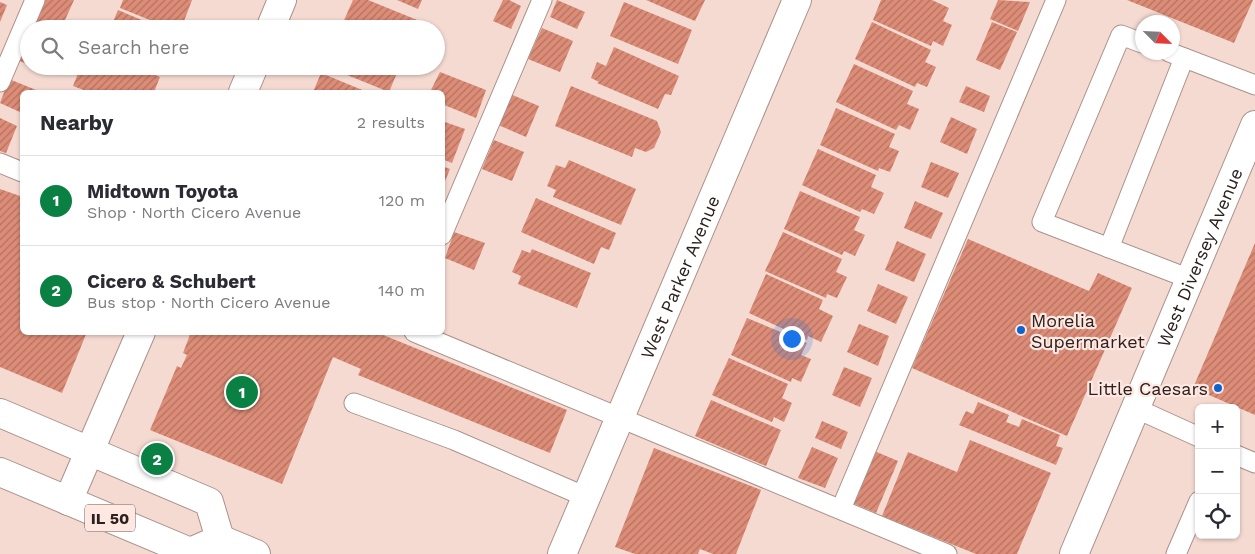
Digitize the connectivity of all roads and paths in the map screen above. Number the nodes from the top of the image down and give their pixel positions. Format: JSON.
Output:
{"nodes":[{"id":1,"x":35,"y":0,"type":"edge"},
{"id":2,"x":282,"y":0,"type":"edge"},
{"id":3,"x":542,"y":0,"type":"edge"},
{"id":4,"x":797,"y":0,"type":"edge"},
{"id":5,"x":1056,"y":0,"type":"edge"},
{"id":6,"x":26,"y":20,"type":"edge"},
{"id":7,"x":274,"y":20,"type":"edge"},
{"id":8,"x":20,"y":35,"type":"edge"},
{"id":9,"x":1135,"y":40,"type":"edge"},
{"id":10,"x":1180,"y":56,"type":"edge"},
{"id":11,"x":1175,"y":60,"type":"edge"},
{"id":12,"x":250,"y":75,"type":"edge"},
{"id":13,"x":0,"y":82,"type":"edge"},
{"id":14,"x":1255,"y":84,"type":"edge"},
{"id":15,"x":244,"y":90,"type":"edge"},
{"id":16,"x":1255,"y":125,"type":"edge"},
{"id":17,"x":0,"y":163,"type":"edge"},
{"id":18,"x":20,"y":171,"type":"edge"},
{"id":19,"x":445,"y":228,"type":"edge"},
{"id":20,"x":1109,"y":248,"type":"junction"},
{"id":21,"x":1190,"y":279,"type":"junction"},
{"id":22,"x":140,"y":335,"type":"edge"},
{"id":23,"x":421,"y":335,"type":"edge"},
{"id":24,"x":354,"y":403,"type":"dead end"},
{"id":25,"x":1135,"y":408,"type":"junction"},
{"id":26,"x":0,"y":413,"type":"edge"},
{"id":27,"x":620,"y":417,"type":"junction"},
{"id":28,"x":1195,"y":435,"type":"edge"},
{"id":29,"x":90,"y":451,"type":"junction"},
{"id":30,"x":1240,"y":456,"type":"edge"},
{"id":31,"x":1255,"y":463,"type":"edge"},
{"id":32,"x":0,"y":472,"type":"edge"},
{"id":33,"x":586,"y":497,"type":"junction"},
{"id":34,"x":68,"y":501,"type":"junction"},
{"id":35,"x":841,"y":509,"type":"junction"},
{"id":36,"x":1195,"y":510,"type":"edge"},
{"id":37,"x":220,"y":539,"type":"junction"},
{"id":38,"x":256,"y":554,"type":"edge"},
{"id":39,"x":562,"y":554,"type":"edge"},
{"id":40,"x":947,"y":554,"type":"edge"},
{"id":41,"x":1074,"y":554,"type":"edge"},
{"id":42,"x":1176,"y":554,"type":"edge"}],
"edges":[{"from":1,"to":6,"type":"lane"},
{"from":2,"to":7,"type":"main road"},
{"from":3,"to":19,"type":"lane"},
{"from":4,"to":27,"type":"main road","name":"West Parker Avenue"},
{"from":5,"to":35,"type":"lane"},
{"from":8,"to":13,"type":"lane"},
{"from":9,"to":20,"type":"lane"},
{"from":10,"to":14,"type":"lane"},
{"from":11,"to":20,"type":"lane"},
{"from":12,"to":15,"type":"main road"},
{"from":16,"to":21,"type":"main road","name":"West Diversey Avenue"},
{"from":17,"to":18,"type":"lane"},
{"from":20,"to":21,"type":"lane"},
{"from":21,"to":25,"type":"main road","name":"West Diversey Avenue"},
{"from":22,"to":29,"type":"main road"},
{"from":23,"to":27,"type":"lane"},
{"from":24,"to":33,"type":"lane"},
{"from":25,"to":28,"type":"lane"},
{"from":25,"to":41,"type":"main road","name":"West Diversey Avenue"},
{"from":26,"to":29,"type":"main road"},
{"from":27,"to":33,"type":"main road","name":"West Parker Avenue"},
{"from":27,"to":35,"type":"lane"},
{"from":29,"to":34,"type":"main road"},
{"from":29,"to":37,"type":"main road"},
{"from":30,"to":31,"type":"lane"},
{"from":32,"to":34,"type":"main road","number":"IL 50"},
{"from":33,"to":39,"type":"main road","name":"West Parker Avenue"},
{"from":34,"to":37,"type":"main road","number":"IL 50"},
{"from":35,"to":40,"type":"lane"},
{"from":36,"to":42,"type":"lane"},
{"from":37,"to":38,"type":"main road"}]}
